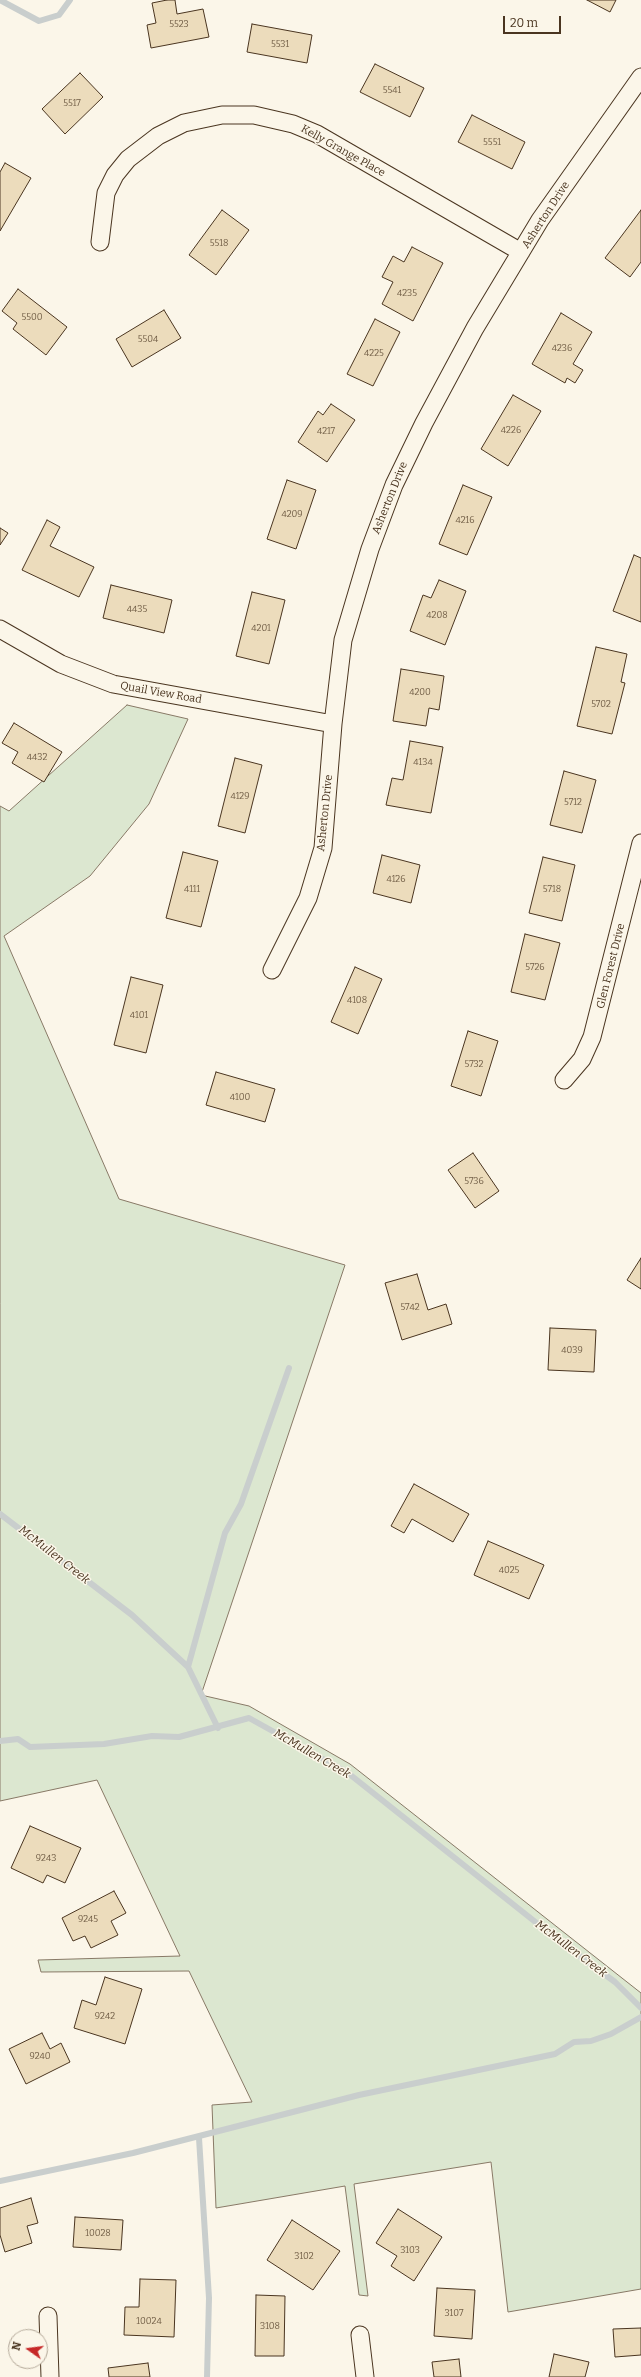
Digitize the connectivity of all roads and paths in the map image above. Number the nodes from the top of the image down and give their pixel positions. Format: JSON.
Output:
{"nodes":[{"id":1,"x":641,"y":77,"type":"edge"},
{"id":2,"x":100,"y":242,"type":"dead end"},
{"id":3,"x":521,"y":252,"type":"junction"},
{"id":4,"x":0,"y":629,"type":"edge"},
{"id":5,"x":333,"y":724,"type":"junction"},
{"id":6,"x":641,"y":843,"type":"edge"},
{"id":7,"x":272,"y":970,"type":"dead end"},
{"id":8,"x":564,"y":1080,"type":"dead end"},
{"id":9,"x":48,"y":2316,"type":"dead end"},
{"id":10,"x":360,"y":2335,"type":"dead end"},
{"id":11,"x":50,"y":2377,"type":"edge"},
{"id":12,"x":365,"y":2377,"type":"edge"}],
"edges":[{"from":1,"to":3,"type":"street","name":"Asherton Drive"},
{"from":2,"to":3,"type":"street","name":"Kelly Grange Place"},
{"from":3,"to":5,"type":"street","name":"Asherton Drive"},
{"from":4,"to":5,"type":"street","name":"Quail View Road"},
{"from":5,"to":7,"type":"street","name":"Asherton Drive"},
{"from":6,"to":8,"type":"street","name":"Glen Forest Drive"},
{"from":9,"to":11,"type":"street"},
{"from":10,"to":12,"type":"street"}]}
